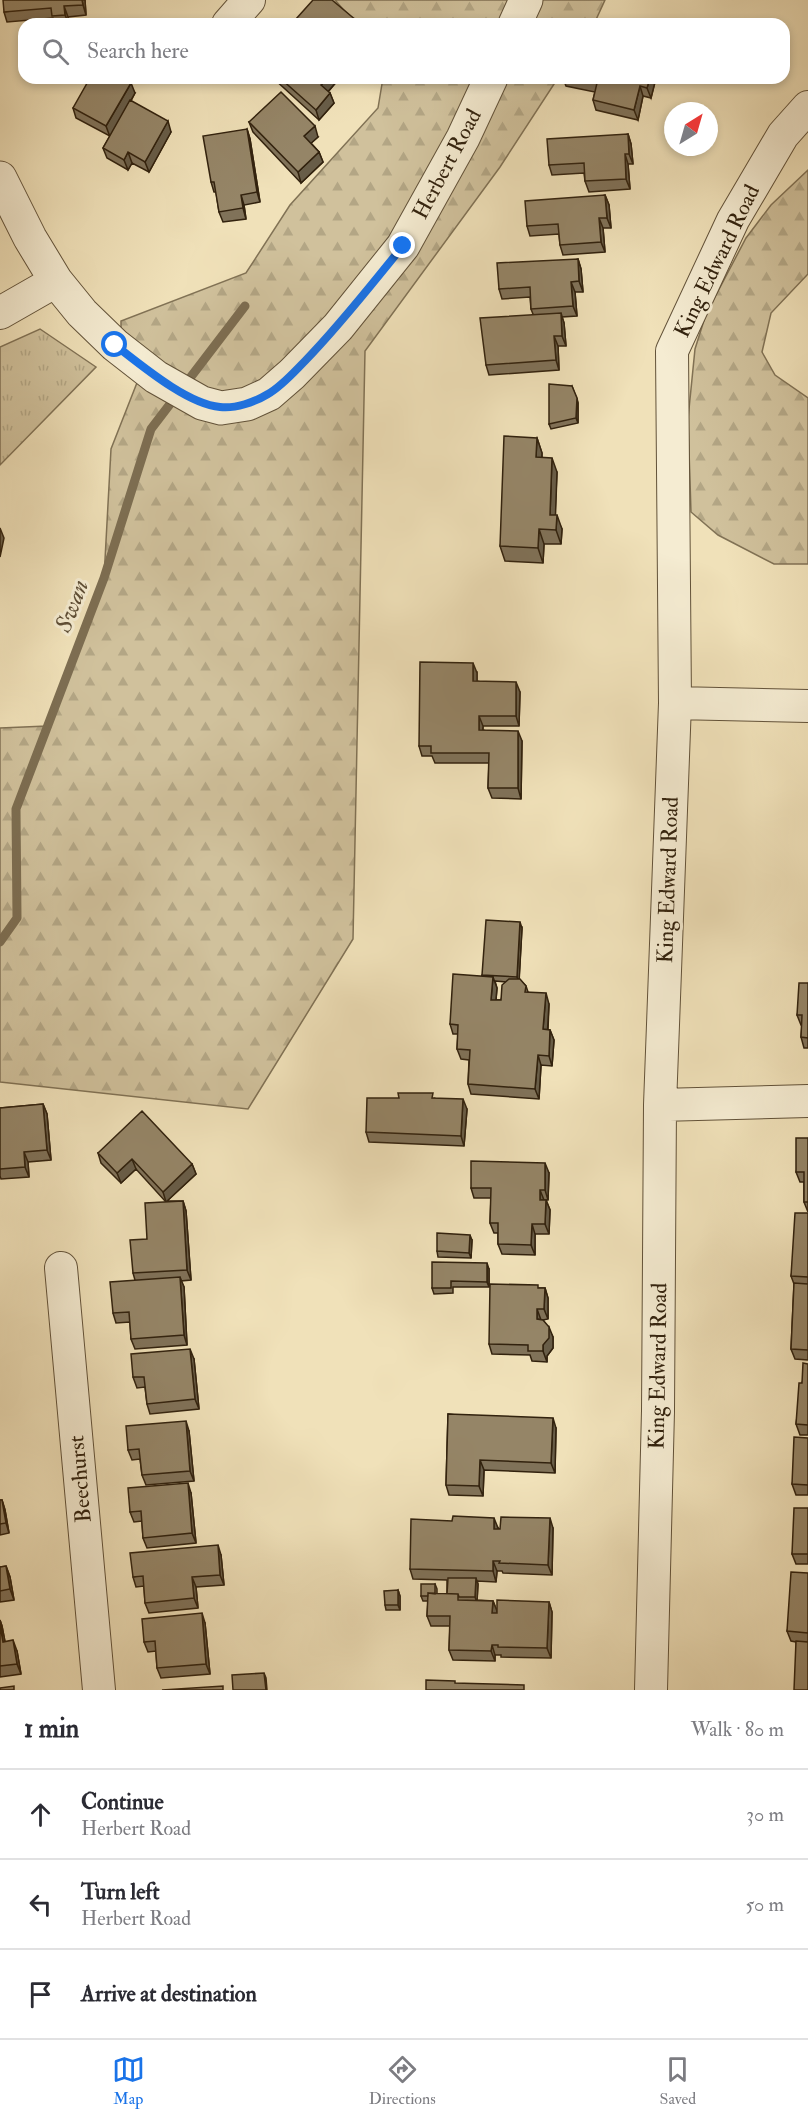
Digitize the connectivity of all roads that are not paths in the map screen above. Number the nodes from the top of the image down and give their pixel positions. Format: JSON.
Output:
{"nodes":[{"id":1,"x":249,"y":0,"type":"edge"},
{"id":2,"x":526,"y":0,"type":"edge"},
{"id":3,"x":233,"y":18,"type":"edge"},
{"id":4,"x":518,"y":18,"type":"edge"},
{"id":5,"x":488,"y":84,"type":"edge"},
{"id":6,"x":808,"y":107,"type":"edge"},
{"id":7,"x":0,"y":177,"type":"edge"},
{"id":8,"x":56,"y":281,"type":"junction"},
{"id":9,"x":0,"y":313,"type":"edge"},
{"id":10,"x":675,"y":703,"type":"junction"},
{"id":11,"x":808,"y":706,"type":"edge"},
{"id":12,"x":808,"y":1101,"type":"edge"},
{"id":13,"x":660,"y":1105,"type":"junction"},
{"id":14,"x":61,"y":1268,"type":"dead end"},
{"id":15,"x":99,"y":1690,"type":"edge"},
{"id":16,"x":651,"y":1690,"type":"edge"}],
"edges":[{"from":1,"to":3,"type":"street"},
{"from":2,"to":4,"type":"street"},
{"from":5,"to":8,"type":"street","name":"Herbert Road"},
{"from":6,"to":10,"type":"street","name":"King Edward Road"},
{"from":7,"to":8,"type":"street","name":"Herbert Road"},
{"from":8,"to":9,"type":"street"},
{"from":10,"to":11,"type":"street"},
{"from":10,"to":13,"type":"street","name":"King Edward Road"},
{"from":12,"to":13,"type":"street"},
{"from":13,"to":16,"type":"street","name":"King Edward Road"},
{"from":14,"to":15,"type":"street","name":"Beechurst"}]}
